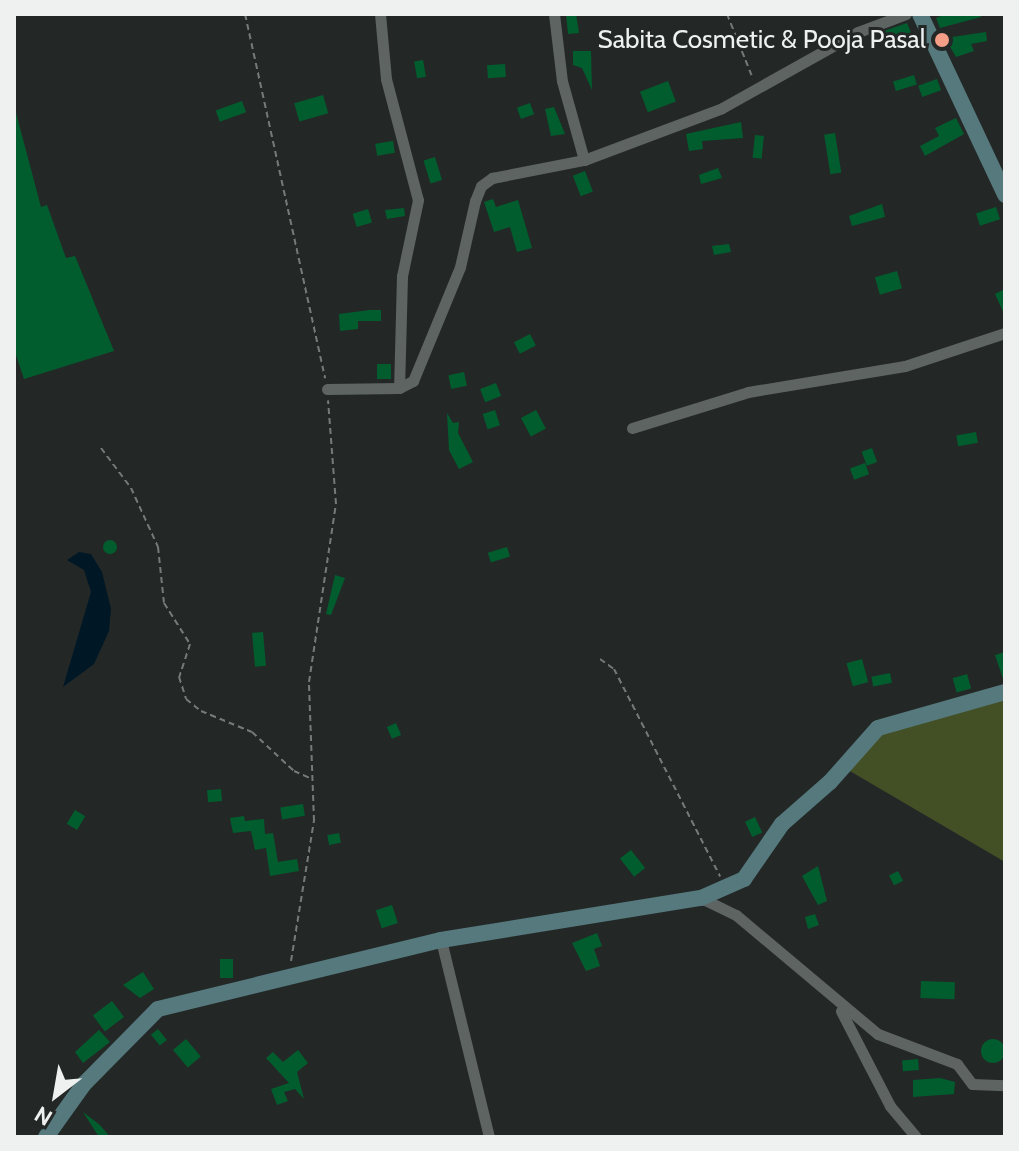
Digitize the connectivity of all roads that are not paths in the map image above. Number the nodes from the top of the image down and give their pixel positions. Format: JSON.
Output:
{"nodes":[{"id":1,"x":380,"y":14,"type":"edge"},
{"id":2,"x":554,"y":14,"type":"edge"},
{"id":3,"x":906,"y":14,"type":"edge"},
{"id":4,"x":920,"y":14,"type":"edge"},
{"id":5,"x":584,"y":160,"type":"junction"},
{"id":6,"x":1005,"y":195,"type":"edge"},
{"id":7,"x":1005,"y":333,"type":"edge"},
{"id":8,"x":399,"y":388,"type":"junction"},
{"id":9,"x":327,"y":389,"type":"road end"},
{"id":10,"x":632,"y":428,"type":"dead end"},
{"id":11,"x":1005,"y":692,"type":"edge"},
{"id":12,"x":701,"y":898,"type":"junction"},
{"id":13,"x":441,"y":940,"type":"junction"},
{"id":14,"x":838,"y":1005,"type":"junction"},
{"id":15,"x":1005,"y":1085,"type":"edge"},
{"id":16,"x":46,"y":1137,"type":"edge"},
{"id":17,"x":489,"y":1137,"type":"edge"},
{"id":18,"x":916,"y":1137,"type":"edge"}],
"edges":[{"from":1,"to":8,"type":"street"},
{"from":2,"to":5,"type":"street"},
{"from":3,"to":5,"type":"street"},
{"from":4,"to":6,"type":"main road"},
{"from":5,"to":8,"type":"street"},
{"from":7,"to":10,"type":"street"},
{"from":8,"to":9,"type":"street"},
{"from":11,"to":12,"type":"main road"},
{"from":12,"to":13,"type":"main road"},
{"from":12,"to":14,"type":"street"},
{"from":13,"to":16,"type":"main road"},
{"from":13,"to":17,"type":"street"},
{"from":14,"to":15,"type":"street"},
{"from":14,"to":18,"type":"street"}]}
